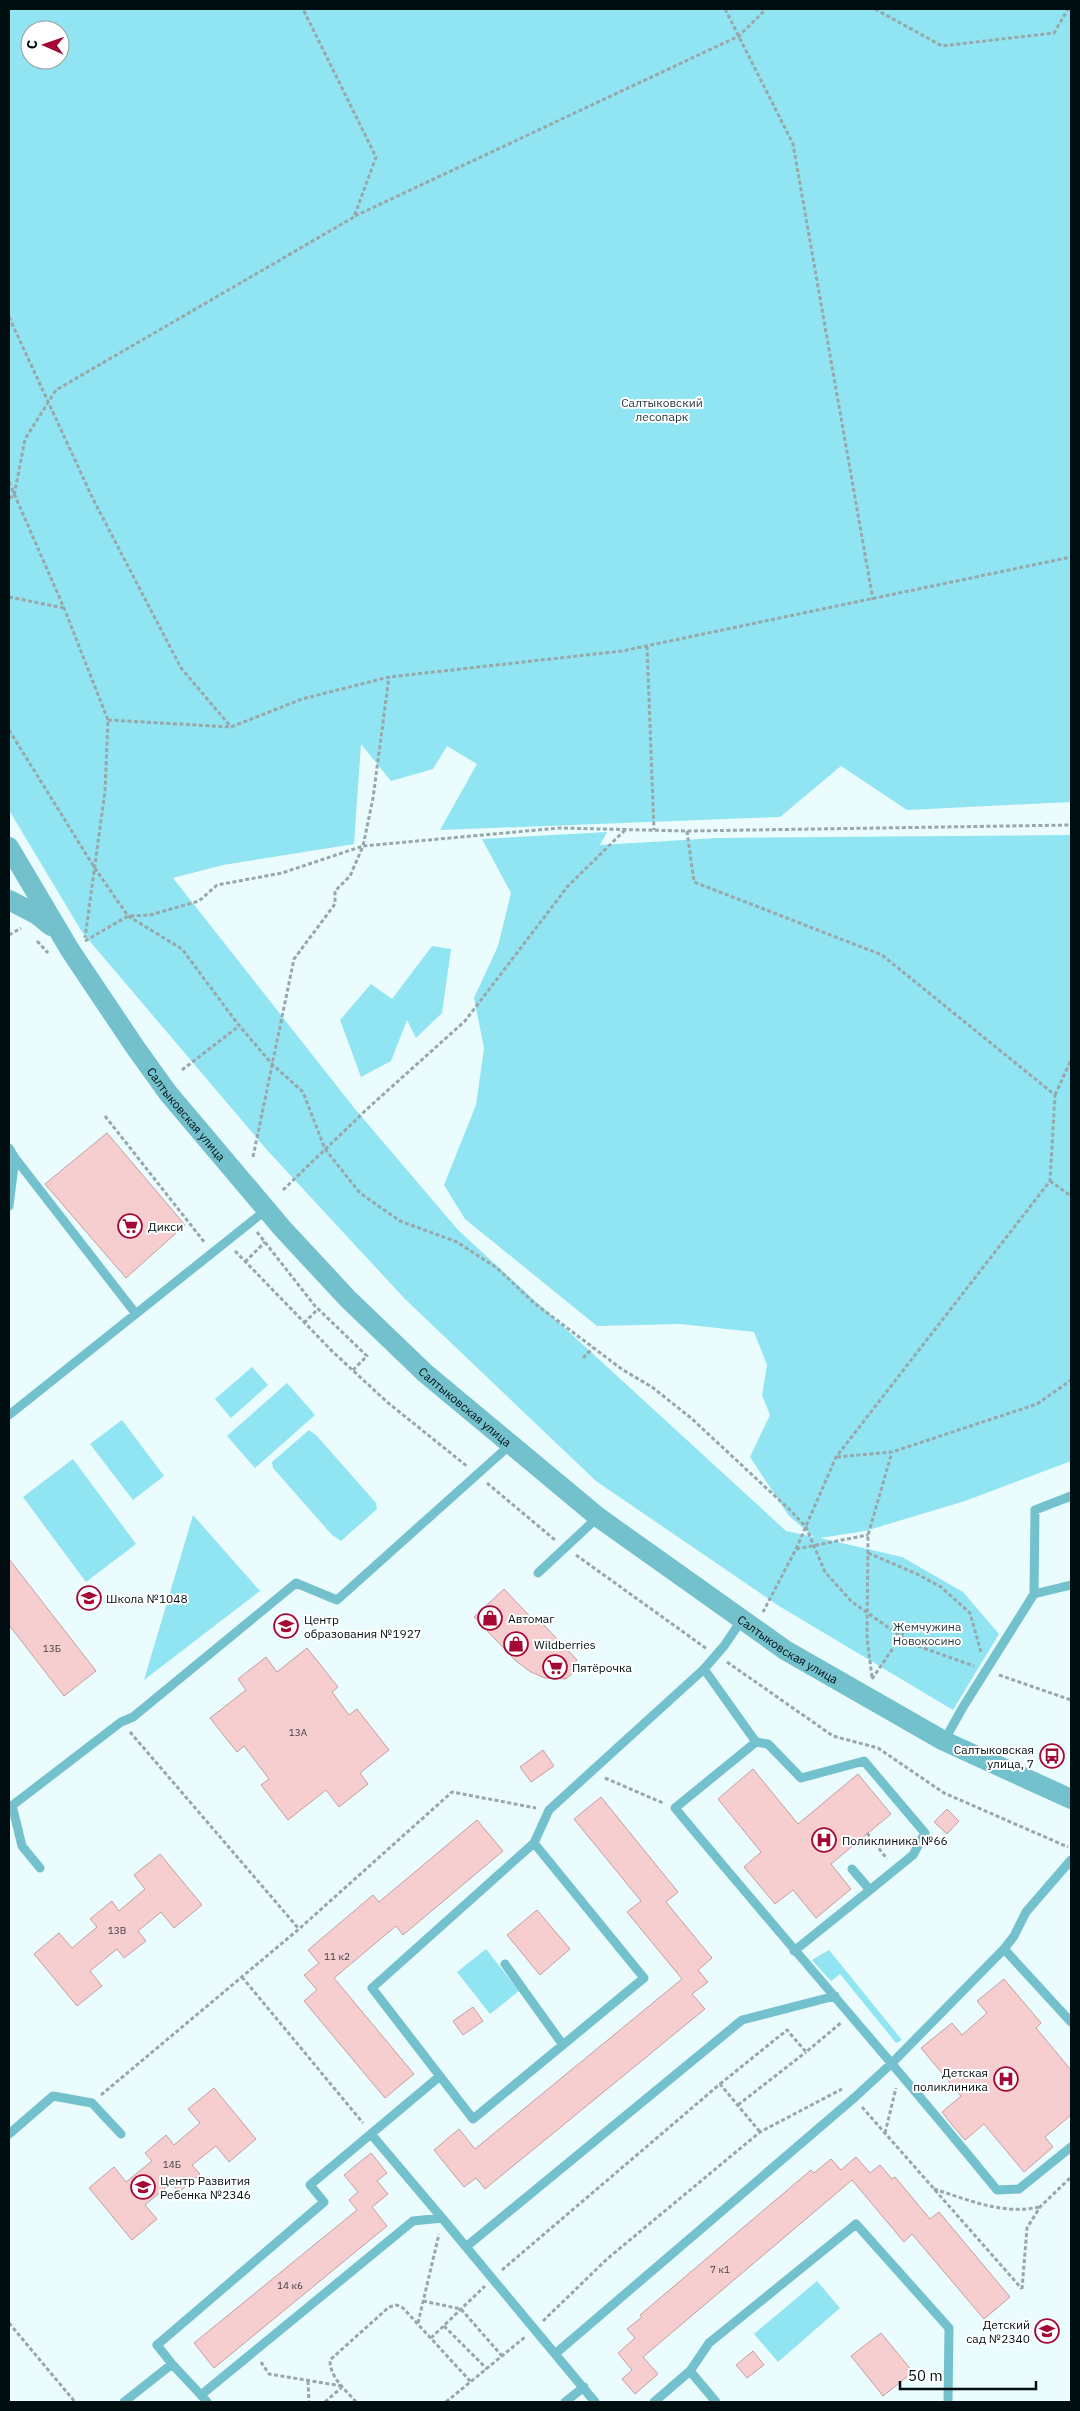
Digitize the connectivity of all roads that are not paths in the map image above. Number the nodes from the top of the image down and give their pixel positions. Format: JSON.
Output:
{"nodes":[{"id":1,"x":9,"y":847,"type":"edge"},
{"id":2,"x":9,"y":900,"type":"edge"},
{"id":3,"x":67,"y":945,"type":"junction"},
{"id":4,"x":9,"y":1148,"type":"edge"},
{"id":5,"x":15,"y":1158,"type":"junction"},
{"id":6,"x":9,"y":1206,"type":"edge"},
{"id":7,"x":266,"y":1210,"type":"junction"},
{"id":8,"x":136,"y":1314,"type":"junction"},
{"id":9,"x":9,"y":1415,"type":"edge"},
{"id":10,"x":510,"y":1445,"type":"junction"},
{"id":11,"x":1071,"y":1496,"type":"edge"},
{"id":12,"x":598,"y":1518,"type":"junction"},
{"id":13,"x":538,"y":1574,"type":"dead end"},
{"id":14,"x":1071,"y":1585,"type":"edge"},
{"id":15,"x":1034,"y":1594,"type":"junction"},
{"id":16,"x":742,"y":1621,"type":"junction"},
{"id":17,"x":704,"y":1668,"type":"junction"},
{"id":18,"x":944,"y":1741,"type":"junction"},
{"id":19,"x":756,"y":1742,"type":"junction"},
{"id":20,"x":1071,"y":1799,"type":"edge"},
{"id":21,"x":10,"y":1806,"type":"edge"},
{"id":22,"x":534,"y":1843,"type":"junction"},
{"id":23,"x":1071,"y":1860,"type":"edge"},
{"id":24,"x":40,"y":1868,"type":"dead end"},
{"id":25,"x":852,"y":1869,"type":"dead end"},
{"id":26,"x":870,"y":1890,"type":"junction"},
{"id":27,"x":1004,"y":1949,"type":"junction"},
{"id":28,"x":794,"y":1951,"type":"junction"},
{"id":29,"x":505,"y":1964,"type":"dead end"},
{"id":30,"x":835,"y":1996,"type":"junction"},
{"id":31,"x":1071,"y":2022,"type":"edge"},
{"id":32,"x":563,"y":2045,"type":"junction"},
{"id":33,"x":892,"y":2064,"type":"junction"},
{"id":34,"x":440,"y":2076,"type":"junction"},
{"id":35,"x":9,"y":2134,"type":"edge"},
{"id":36,"x":120,"y":2134,"type":"dead end"},
{"id":37,"x":371,"y":2134,"type":"junction"},
{"id":38,"x":1071,"y":2147,"type":"edge"},
{"id":39,"x":442,"y":2218,"type":"junction"},
{"id":40,"x":467,"y":2246,"type":"junction"},
{"id":41,"x":555,"y":2354,"type":"junction"},
{"id":42,"x":172,"y":2364,"type":"junction"},
{"id":43,"x":690,"y":2371,"type":"junction"},
{"id":44,"x":584,"y":2387,"type":"junction"},
{"id":45,"x":204,"y":2398,"type":"edge"},
{"id":46,"x":124,"y":2402,"type":"edge"},
{"id":47,"x":565,"y":2402,"type":"edge"},
{"id":48,"x":595,"y":2402,"type":"edge"},
{"id":49,"x":654,"y":2402,"type":"edge"},
{"id":50,"x":716,"y":2402,"type":"edge"},
{"id":51,"x":948,"y":2402,"type":"edge"}],
"edges":[{"from":1,"to":3,"type":"street","name":"Салтыковская улица"},
{"from":2,"to":3,"type":"street"},
{"from":3,"to":7,"type":"street","name":"Салтыковская улица"},
{"from":4,"to":5,"type":"lane"},
{"from":5,"to":6,"type":"lane"},
{"from":5,"to":8,"type":"lane"},
{"from":7,"to":8,"type":"lane"},
{"from":7,"to":10,"type":"street","name":"Салтыковская улица"},
{"from":8,"to":9,"type":"lane"},
{"from":10,"to":12,"type":"street","name":"Салтыковская улица"},
{"from":10,"to":21,"type":"lane"},
{"from":11,"to":15,"type":"lane"},
{"from":12,"to":13,"type":"lane"},
{"from":12,"to":16,"type":"street","name":"Салтыковская улица"},
{"from":14,"to":15,"type":"lane"},
{"from":15,"to":18,"type":"lane"},
{"from":16,"to":17,"type":"lane"},
{"from":16,"to":18,"type":"street","name":"Салтыковская улица"},
{"from":17,"to":19,"type":"lane"},
{"from":17,"to":22,"type":"lane"},
{"from":18,"to":20,"type":"street","name":"Салтыковская улица"},
{"from":19,"to":26,"type":"lane"},
{"from":19,"to":28,"type":"lane"},
{"from":21,"to":24,"type":"lane"},
{"from":22,"to":32,"type":"lane"},
{"from":22,"to":34,"type":"lane"},
{"from":23,"to":27,"type":"lane"},
{"from":25,"to":26,"type":"lane"},
{"from":26,"to":28,"type":"lane"},
{"from":27,"to":31,"type":"lane"},
{"from":27,"to":33,"type":"lane"},
{"from":28,"to":30,"type":"lane"},
{"from":29,"to":32,"type":"lane"},
{"from":30,"to":33,"type":"lane"},
{"from":30,"to":40,"type":"lane"},
{"from":32,"to":34,"type":"lane"},
{"from":33,"to":38,"type":"lane"},
{"from":33,"to":41,"type":"lane"},
{"from":34,"to":37,"type":"lane"},
{"from":35,"to":36,"type":"lane"},
{"from":37,"to":39,"type":"lane"},
{"from":37,"to":42,"type":"lane"},
{"from":39,"to":40,"type":"lane"},
{"from":39,"to":45,"type":"lane"},
{"from":40,"to":41,"type":"lane"},
{"from":41,"to":44,"type":"lane"},
{"from":42,"to":45,"type":"lane"},
{"from":42,"to":46,"type":"lane"},
{"from":43,"to":49,"type":"lane"},
{"from":43,"to":50,"type":"lane"},
{"from":43,"to":51,"type":"lane"},
{"from":44,"to":47,"type":"lane"},
{"from":44,"to":48,"type":"lane"}]}
